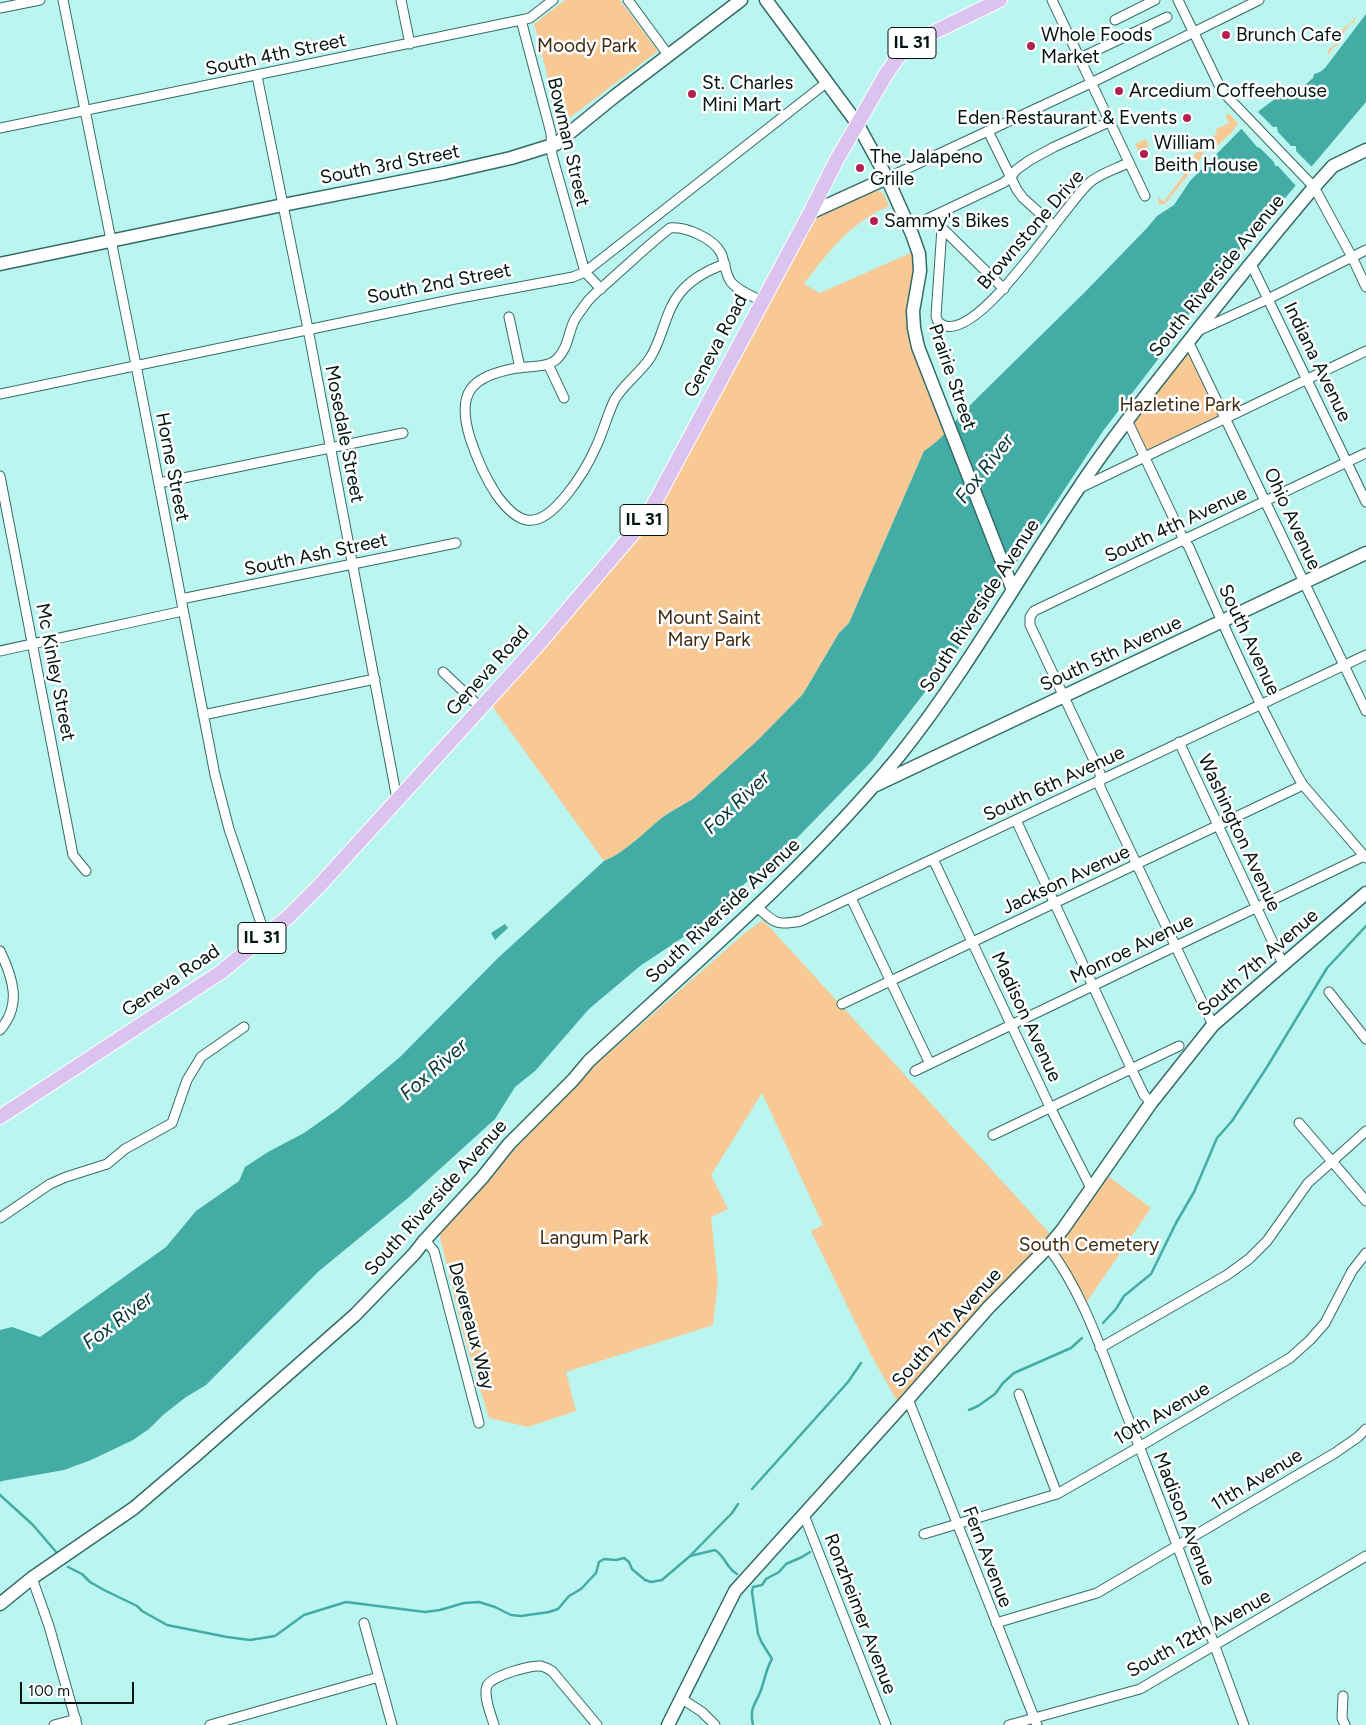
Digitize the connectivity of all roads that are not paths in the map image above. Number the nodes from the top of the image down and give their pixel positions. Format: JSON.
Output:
{"nodes":[{"id":1,"x":40,"y":0,"type":"edge"},
{"id":2,"x":63,"y":0,"type":"edge"},
{"id":3,"x":401,"y":0,"type":"edge"},
{"id":4,"x":553,"y":0,"type":"edge"},
{"id":5,"x":628,"y":0,"type":"edge"},
{"id":6,"x":741,"y":0,"type":"edge"},
{"id":7,"x":766,"y":0,"type":"edge"},
{"id":8,"x":1000,"y":0,"type":"edge"},
{"id":9,"x":1052,"y":0,"type":"edge"},
{"id":10,"x":1155,"y":0,"type":"edge"},
{"id":11,"x":1178,"y":0,"type":"edge"},
{"id":12,"x":1258,"y":0,"type":"edge"},
{"id":13,"x":0,"y":8,"type":"edge"},
{"id":14,"x":1167,"y":17,"type":"dead end"},
{"id":15,"x":522,"y":20,"type":"junction"},
{"id":16,"x":1115,"y":20,"type":"dead end"},
{"id":17,"x":1193,"y":31,"type":"junction"},
{"id":18,"x":410,"y":44,"type":"junction"},
{"id":19,"x":668,"y":56,"type":"junction"},
{"id":20,"x":1080,"y":58,"type":"junction"},
{"id":21,"x":257,"y":76,"type":"junction"},
{"id":22,"x":826,"y":82,"type":"junction"},
{"id":23,"x":1091,"y":83,"type":"junction"},
{"id":24,"x":84,"y":111,"type":"junction"},
{"id":25,"x":1109,"y":122,"type":"junction"},
{"id":26,"x":857,"y":123,"type":"junction"},
{"id":27,"x":0,"y":128,"type":"edge"},
{"id":28,"x":988,"y":131,"type":"junction"},
{"id":29,"x":552,"y":145,"type":"junction"},
{"id":30,"x":1366,"y":150,"type":"edge"},
{"id":31,"x":1128,"y":163,"type":"junction"},
{"id":32,"x":1011,"y":177,"type":"junction"},
{"id":33,"x":887,"y":178,"type":"junction"},
{"id":34,"x":1314,"y":187,"type":"junction"},
{"id":35,"x":1144,"y":196,"type":"dead end"},
{"id":36,"x":282,"y":205,"type":"junction"},
{"id":37,"x":810,"y":212,"type":"junction"},
{"id":38,"x":936,"y":215,"type":"junction"},
{"id":39,"x":925,"y":220,"type":"dead end"},
{"id":40,"x":1054,"y":226,"type":"junction"},
{"id":41,"x":942,"y":228,"type":"junction"},
{"id":42,"x":110,"y":240,"type":"junction"},
{"id":43,"x":1366,"y":250,"type":"edge"},
{"id":44,"x":1352,"y":257,"type":"junction"},
{"id":45,"x":0,"y":264,"type":"edge"},
{"id":46,"x":724,"y":264,"type":"junction"},
{"id":47,"x":1251,"y":264,"type":"junction"},
{"id":48,"x":585,"y":272,"type":"junction"},
{"id":49,"x":1366,"y":287,"type":"edge"},
{"id":50,"x":601,"y":289,"type":"junction"},
{"id":51,"x":1004,"y":289,"type":"junction"},
{"id":52,"x":1268,"y":299,"type":"junction"},
{"id":53,"x":762,"y":301,"type":"junction"},
{"id":54,"x":509,"y":317,"type":"dead end"},
{"id":55,"x":308,"y":329,"type":"junction"},
{"id":56,"x":1192,"y":337,"type":"junction"},
{"id":57,"x":1366,"y":351,"type":"edge"},
{"id":58,"x":548,"y":364,"type":"junction"},
{"id":59,"x":136,"y":366,"type":"junction"},
{"id":60,"x":520,"y":368,"type":"junction"},
{"id":61,"x":1308,"y":380,"type":"junction"},
{"id":62,"x":0,"y":394,"type":"edge"},
{"id":63,"x":564,"y":398,"type":"dead end"},
{"id":64,"x":1226,"y":419,"type":"junction"},
{"id":65,"x":1127,"y":420,"type":"junction"},
{"id":66,"x":403,"y":433,"type":"dead end"},
{"id":67,"x":330,"y":447,"type":"junction"},
{"id":68,"x":1366,"y":453,"type":"edge"},
{"id":69,"x":1145,"y":458,"type":"junction"},
{"id":70,"x":1347,"y":462,"type":"junction"},
{"id":71,"x":0,"y":476,"type":"edge"},
{"id":72,"x":159,"y":483,"type":"junction"},
{"id":73,"x":1078,"y":489,"type":"junction"},
{"id":74,"x":1265,"y":501,"type":"junction"},
{"id":75,"x":1366,"y":502,"type":"edge"},
{"id":76,"x":4,"y":514,"type":"edge"},
{"id":77,"x":1184,"y":540,"type":"junction"},
{"id":78,"x":456,"y":543,"type":"dead end"},
{"id":79,"x":1366,"y":553,"type":"edge"},
{"id":80,"x":352,"y":564,"type":"junction"},
{"id":81,"x":1304,"y":583,"type":"junction"},
{"id":82,"x":1013,"y":590,"type":"junction"},
{"id":83,"x":181,"y":599,"type":"junction"},
{"id":84,"x":183,"y":611,"type":"junction"},
{"id":85,"x":1222,"y":622,"type":"junction"},
{"id":86,"x":34,"y":643,"type":"junction"},
{"id":87,"x":0,"y":651,"type":"edge"},
{"id":88,"x":1366,"y":654,"type":"edge"},
{"id":89,"x":1343,"y":665,"type":"junction"},
{"id":90,"x":443,"y":672,"type":"dead end"},
{"id":91,"x":375,"y":679,"type":"junction"},
{"id":92,"x":1064,"y":697,"type":"junction"},
{"id":93,"x":1261,"y":704,"type":"junction"},
{"id":94,"x":481,"y":708,"type":"junction"},
{"id":95,"x":1366,"y":711,"type":"edge"},
{"id":96,"x":203,"y":715,"type":"junction"},
{"id":97,"x":1179,"y":742,"type":"junction"},
{"id":98,"x":1100,"y":780,"type":"junction"},
{"id":99,"x":1303,"y":785,"type":"junction"},
{"id":100,"x":871,"y":788,"type":"junction"},
{"id":101,"x":397,"y":799,"type":"junction"},
{"id":102,"x":1016,"y":820,"type":"junction"},
{"id":103,"x":1218,"y":825,"type":"junction"},
{"id":104,"x":1365,"y":857,"type":"edge"},
{"id":105,"x":933,"y":859,"type":"junction"},
{"id":106,"x":1136,"y":864,"type":"junction"},
{"id":107,"x":86,"y":871,"type":"dead end"},
{"id":108,"x":1366,"y":893,"type":"edge"},
{"id":109,"x":851,"y":898,"type":"junction"},
{"id":110,"x":1054,"y":903,"type":"junction"},
{"id":111,"x":757,"y":907,"type":"junction"},
{"id":112,"x":1256,"y":907,"type":"junction"},
{"id":113,"x":265,"y":935,"type":"junction"},
{"id":114,"x":972,"y":942,"type":"junction"},
{"id":115,"x":1174,"y":946,"type":"junction"},
{"id":116,"x":0,"y":951,"type":"edge"},
{"id":117,"x":1283,"y":964,"type":"junction"},
{"id":118,"x":891,"y":981,"type":"junction"},
{"id":119,"x":1093,"y":986,"type":"junction"},
{"id":120,"x":1329,"y":992,"type":"dead end"},
{"id":121,"x":842,"y":1004,"type":"dead end"},
{"id":122,"x":1011,"y":1025,"type":"junction"},
{"id":123,"x":1213,"y":1025,"type":"junction"},
{"id":124,"x":244,"y":1027,"type":"dead end"},
{"id":125,"x":0,"y":1030,"type":"edge"},
{"id":126,"x":1366,"y":1039,"type":"edge"},
{"id":127,"x":1179,"y":1046,"type":"dead end"},
{"id":128,"x":930,"y":1064,"type":"junction"},
{"id":129,"x":1132,"y":1068,"type":"junction"},
{"id":130,"x":915,"y":1071,"type":"dead end"},
{"id":131,"x":1151,"y":1104,"type":"junction"},
{"id":132,"x":1050,"y":1107,"type":"junction"},
{"id":133,"x":0,"y":1117,"type":"edge"},
{"id":134,"x":1299,"y":1122,"type":"dead end"},
{"id":135,"x":1366,"y":1131,"type":"edge"},
{"id":136,"x":993,"y":1135,"type":"dead end"},
{"id":137,"x":1332,"y":1160,"type":"junction"},
{"id":138,"x":1091,"y":1188,"type":"junction"},
{"id":139,"x":1366,"y":1201,"type":"edge"},
{"id":140,"x":0,"y":1218,"type":"edge"},
{"id":141,"x":425,"y":1240,"type":"junction"},
{"id":142,"x":1048,"y":1247,"type":"junction"},
{"id":143,"x":1366,"y":1253,"type":"edge"},
{"id":144,"x":1100,"y":1348,"type":"junction"},
{"id":145,"x":1018,"y":1394,"type":"dead end"},
{"id":146,"x":908,"y":1399,"type":"junction"},
{"id":147,"x":479,"y":1423,"type":"dead end"},
{"id":148,"x":1366,"y":1429,"type":"edge"},
{"id":149,"x":1139,"y":1447,"type":"junction"},
{"id":150,"x":1057,"y":1494,"type":"junction"},
{"id":151,"x":804,"y":1515,"type":"junction"},
{"id":152,"x":957,"y":1524,"type":"junction"},
{"id":153,"x":924,"y":1534,"type":"dead end"},
{"id":154,"x":1178,"y":1546,"type":"junction"},
{"id":155,"x":1366,"y":1556,"type":"edge"},
{"id":156,"x":32,"y":1578,"type":"junction"},
{"id":157,"x":0,"y":1604,"type":"edge"},
{"id":158,"x":364,"y":1622,"type":"dead end"},
{"id":159,"x":996,"y":1623,"type":"junction"},
{"id":160,"x":1214,"y":1645,"type":"junction"},
{"id":161,"x":379,"y":1677,"type":"junction"},
{"id":162,"x":1343,"y":1696,"type":"dead end"},
{"id":163,"x":682,"y":1698,"type":"junction"},
{"id":164,"x":1036,"y":1721,"type":"edge"},
{"id":165,"x":76,"y":1722,"type":"edge"},
{"id":166,"x":54,"y":1725,"type":"edge"},
{"id":167,"x":210,"y":1725,"type":"edge"},
{"id":168,"x":392,"y":1725,"type":"edge"},
{"id":169,"x":494,"y":1725,"type":"edge"},
{"id":170,"x":598,"y":1725,"type":"edge"},
{"id":171,"x":668,"y":1725,"type":"edge"},
{"id":172,"x":716,"y":1725,"type":"edge"},
{"id":173,"x":886,"y":1725,"type":"edge"},
{"id":174,"x":1010,"y":1725,"type":"edge"},
{"id":175,"x":1244,"y":1725,"type":"edge"},
{"id":176,"x":1345,"y":1725,"type":"edge"}],
"edges":[{"from":1,"to":13,"type":"street"},
{"from":2,"to":24,"type":"street","name":"Horne Street"},
{"from":3,"to":18,"type":"street"},
{"from":4,"to":15,"type":"street","name":"South 4th Street"},
{"from":5,"to":19,"type":"street"},
{"from":6,"to":19,"type":"street","name":"South 3rd Street"},
{"from":7,"to":22,"type":"street","name":"Prairie Street"},
{"from":8,"to":26,"type":"main road","number":"IL 31"},
{"from":9,"to":20,"type":"street"},
{"from":10,"to":16,"type":"street"},
{"from":11,"to":17,"type":"street"},
{"from":12,"to":17,"type":"street"},
{"from":14,"to":20,"type":"street"},
{"from":15,"to":18,"type":"street","name":"South 4th Street"},
{"from":15,"to":29,"type":"street","name":"Bowman Street"},
{"from":17,"to":23,"type":"street"},
{"from":17,"to":34,"type":"street"},
{"from":18,"to":21,"type":"street","name":"South 4th Street"},
{"from":19,"to":29,"type":"street","name":"South 3rd Street"},
{"from":20,"to":23,"type":"street"},
{"from":21,"to":24,"type":"street","name":"South 4th Street"},
{"from":21,"to":36,"type":"street","name":"Mosedale Street"},
{"from":22,"to":26,"type":"street","name":"Prairie Street"},
{"from":22,"to":48,"type":"street","name":"South 2nd Street"},
{"from":23,"to":25,"type":"street"},
{"from":23,"to":28,"type":"street"},
{"from":24,"to":27,"type":"street","name":"South 4th Street"},
{"from":24,"to":42,"type":"street","name":"Horne Street"},
{"from":25,"to":31,"type":"street"},
{"from":25,"to":32,"type":"street"},
{"from":26,"to":33,"type":"street","name":"Prairie Street"},
{"from":26,"to":37,"type":"main road","name":"Geneva Road","number":"IL 31"},
{"from":28,"to":32,"type":"street"},
{"from":28,"to":33,"type":"street"},
{"from":29,"to":36,"type":"street","name":"South 3rd Street"},
{"from":29,"to":48,"type":"street","name":"Bowman Street"},
{"from":30,"to":34,"type":"street","name":"South Riverside Avenue"},
{"from":31,"to":35,"type":"street"},
{"from":31,"to":40,"type":"street","name":"Brownstone Drive"},
{"from":32,"to":38,"type":"street"},
{"from":32,"to":40,"type":"street"},
{"from":33,"to":37,"type":"street"},
{"from":33,"to":82,"type":"street","name":"Prairie Street"},
{"from":34,"to":44,"type":"street"},
{"from":34,"to":47,"type":"street","name":"South Riverside Avenue"},
{"from":36,"to":42,"type":"street","name":"South 3rd Street"},
{"from":36,"to":55,"type":"street","name":"Mosedale Street"},
{"from":37,"to":53,"type":"main road","name":"Geneva Road","number":"IL 31"},
{"from":38,"to":39,"type":"street"},
{"from":38,"to":41,"type":"street"},
{"from":40,"to":51,"type":"street","name":"Brownstone Drive"},
{"from":41,"to":51,"type":"street"},
{"from":41,"to":51,"type":"street","name":"Brownstone Drive"},
{"from":42,"to":45,"type":"street","name":"South 3rd Street"},
{"from":42,"to":59,"type":"street","name":"Horne Street"},
{"from":43,"to":44,"type":"street"},
{"from":44,"to":49,"type":"street"},
{"from":44,"to":52,"type":"street"},
{"from":46,"to":50,"type":"street"},
{"from":46,"to":53,"type":"street"},
{"from":46,"to":60,"type":"street"},
{"from":47,"to":52,"type":"street","name":"Indiana Avenue"},
{"from":47,"to":56,"type":"street","name":"South Riverside Avenue"},
{"from":48,"to":50,"type":"street"},
{"from":48,"to":55,"type":"street","name":"South 2nd Street"},
{"from":50,"to":58,"type":"street"},
{"from":52,"to":56,"type":"street"},
{"from":52,"to":61,"type":"street","name":"Indiana Avenue"},
{"from":53,"to":94,"type":"main road","name":"Geneva Road","number":"IL 31"},
{"from":54,"to":60,"type":"street"},
{"from":55,"to":59,"type":"street","name":"South 2nd Street"},
{"from":55,"to":67,"type":"street","name":"Mosedale Street"},
{"from":56,"to":64,"type":"street","name":"Ohio Avenue"},
{"from":56,"to":65,"type":"street","name":"South Riverside Avenue"},
{"from":57,"to":61,"type":"street"},
{"from":58,"to":60,"type":"street"},
{"from":58,"to":63,"type":"street"},
{"from":59,"to":62,"type":"street","name":"South 2nd Street"},
{"from":59,"to":72,"type":"street","name":"Horne Street"},
{"from":61,"to":64,"type":"street"},
{"from":61,"to":70,"type":"street","name":"Indiana Avenue"},
{"from":64,"to":69,"type":"street"},
{"from":64,"to":74,"type":"street","name":"Ohio Avenue"},
{"from":65,"to":69,"type":"street","name":"South Avenue"},
{"from":65,"to":73,"type":"street","name":"South Riverside Avenue"},
{"from":66,"to":67,"type":"street"},
{"from":67,"to":72,"type":"street"},
{"from":67,"to":80,"type":"street","name":"Mosedale Street"},
{"from":68,"to":70,"type":"street","name":"South 4th Avenue"},
{"from":69,"to":73,"type":"street"},
{"from":69,"to":77,"type":"street","name":"South Avenue"},
{"from":70,"to":74,"type":"street","name":"South 4th Avenue"},
{"from":70,"to":75,"type":"street","name":"Indiana Avenue"},
{"from":71,"to":76,"type":"street","name":"Mc Kinley Street"},
{"from":72,"to":83,"type":"street","name":"Horne Street"},
{"from":73,"to":82,"type":"street","name":"South Riverside Avenue"},
{"from":74,"to":77,"type":"street","name":"South 4th Avenue"},
{"from":74,"to":81,"type":"street","name":"Ohio Avenue"},
{"from":76,"to":86,"type":"street","name":"Mc Kinley Street"},
{"from":77,"to":85,"type":"street","name":"South Avenue"},
{"from":77,"to":92,"type":"street","name":"South 4th Avenue"},
{"from":78,"to":80,"type":"street","name":"South Ash Street"},
{"from":79,"to":81,"type":"street","name":"South 5th Avenue"},
{"from":80,"to":83,"type":"street","name":"South Ash Street"},
{"from":80,"to":91,"type":"street","name":"Mosedale Street"},
{"from":81,"to":85,"type":"street","name":"South 5th Avenue"},
{"from":81,"to":89,"type":"street","name":"Ohio Avenue"},
{"from":82,"to":100,"type":"street","name":"South Riverside Avenue"},
{"from":83,"to":84,"type":"street","name":"Horne Street"},
{"from":84,"to":86,"type":"street"},
{"from":84,"to":96,"type":"street","name":"Horne Street"},
{"from":85,"to":92,"type":"street","name":"South 5th Avenue"},
{"from":85,"to":93,"type":"street","name":"South Avenue"},
{"from":86,"to":87,"type":"street"},
{"from":86,"to":107,"type":"street","name":"Mc Kinley Street"},
{"from":88,"to":89,"type":"street","name":"South 6th Avenue"},
{"from":89,"to":93,"type":"street","name":"South 6th Avenue"},
{"from":89,"to":95,"type":"street","name":"Ohio Avenue"},
{"from":90,"to":94,"type":"street"},
{"from":91,"to":96,"type":"street"},
{"from":91,"to":101,"type":"street","name":"Mosedale Street"},
{"from":92,"to":98,"type":"street"},
{"from":92,"to":100,"type":"street","name":"South 5th Avenue"},
{"from":93,"to":97,"type":"street","name":"South 6th Avenue"},
{"from":93,"to":99,"type":"street","name":"South Avenue"},
{"from":94,"to":101,"type":"main road","name":"Geneva Road","number":"IL 31"},
{"from":96,"to":113,"type":"street","name":"Horne Street"},
{"from":97,"to":98,"type":"street","name":"South 6th Avenue"},
{"from":97,"to":103,"type":"street","name":"Washington Avenue"},
{"from":98,"to":102,"type":"street","name":"South 6th Avenue"},
{"from":98,"to":106,"type":"street"},
{"from":99,"to":103,"type":"street","name":"Jackson Avenue"},
{"from":99,"to":104,"type":"street","name":"South Avenue"},
{"from":100,"to":111,"type":"street","name":"South Riverside Avenue"},
{"from":101,"to":113,"type":"main road","name":"Geneva Road","number":"IL 31"},
{"from":102,"to":105,"type":"street","name":"South 6th Avenue"},
{"from":102,"to":110,"type":"street"},
{"from":103,"to":106,"type":"street","name":"Jackson Avenue"},
{"from":103,"to":112,"type":"street","name":"Washington Avenue"},
{"from":104,"to":112,"type":"street","name":"Monroe Avenue"},
{"from":105,"to":109,"type":"street","name":"South 6th Avenue"},
{"from":105,"to":114,"type":"street","name":"Madison Avenue"},
{"from":106,"to":110,"type":"street","name":"Jackson Avenue"},
{"from":106,"to":115,"type":"street"},
{"from":108,"to":117,"type":"street","name":"South 7th Avenue"},
{"from":109,"to":111,"type":"street","name":"South 6th Avenue"},
{"from":109,"to":118,"type":"street"},
{"from":110,"to":114,"type":"street","name":"Jackson Avenue"},
{"from":110,"to":119,"type":"street"},
{"from":111,"to":141,"type":"street","name":"South Riverside Avenue"},
{"from":112,"to":115,"type":"street","name":"Monroe Avenue"},
{"from":112,"to":117,"type":"street","name":"Washington Avenue"},
{"from":113,"to":133,"type":"main road","name":"Geneva Road","number":"IL 31"},
{"from":114,"to":118,"type":"street","name":"Jackson Avenue"},
{"from":114,"to":122,"type":"street","name":"Madison Avenue"},
{"from":115,"to":119,"type":"street","name":"Monroe Avenue"},
{"from":115,"to":123,"type":"street"},
{"from":116,"to":125,"type":"street"},
{"from":117,"to":123,"type":"street","name":"South 7th Avenue"},
{"from":118,"to":121,"type":"street","name":"Jackson Avenue"},
{"from":118,"to":128,"type":"street"},
{"from":119,"to":122,"type":"street","name":"Monroe Avenue"},
{"from":119,"to":129,"type":"street"},
{"from":120,"to":126,"type":"street"},
{"from":122,"to":128,"type":"street","name":"Monroe Avenue"},
{"from":122,"to":132,"type":"street","name":"Madison Avenue"},
{"from":123,"to":131,"type":"street","name":"South 7th Avenue"},
{"from":124,"to":140,"type":"street"},
{"from":127,"to":129,"type":"street"},
{"from":128,"to":130,"type":"street","name":"Monroe Avenue"},
{"from":129,"to":131,"type":"street"},
{"from":129,"to":132,"type":"street"},
{"from":131,"to":138,"type":"street","name":"South 7th Avenue"},
{"from":132,"to":136,"type":"street"},
{"from":132,"to":138,"type":"street","name":"Madison Avenue"},
{"from":134,"to":137,"type":"street"},
{"from":135,"to":137,"type":"street"},
{"from":137,"to":139,"type":"street"},
{"from":137,"to":144,"type":"street"},
{"from":138,"to":142,"type":"street","name":"South 7th Avenue"},
{"from":141,"to":147,"type":"street","name":"Devereaux Way"},
{"from":141,"to":156,"type":"street","name":"South Riverside Avenue"},
{"from":142,"to":144,"type":"street","name":"Madison Avenue"},
{"from":142,"to":146,"type":"street","name":"South 7th Avenue"},
{"from":143,"to":149,"type":"street","name":"10th Avenue"},
{"from":144,"to":149,"type":"street","name":"Madison Avenue"},
{"from":145,"to":150,"type":"street"},
{"from":146,"to":151,"type":"street","name":"South 7th Avenue"},
{"from":146,"to":152,"type":"street","name":"Fern Avenue"},
{"from":148,"to":154,"type":"street","name":"11th Avenue"},
{"from":149,"to":150,"type":"street","name":"10th Avenue"},
{"from":149,"to":154,"type":"street","name":"Madison Avenue"},
{"from":150,"to":152,"type":"street","name":"10th Avenue"},
{"from":151,"to":163,"type":"street","name":"South 7th Avenue"},
{"from":151,"to":173,"type":"street","name":"Ronzheimer Avenue"},
{"from":152,"to":153,"type":"street","name":"10th Avenue"},
{"from":152,"to":159,"type":"street","name":"Fern Avenue"},
{"from":154,"to":159,"type":"street","name":"11th Avenue"},
{"from":154,"to":160,"type":"street","name":"Madison Avenue"},
{"from":155,"to":160,"type":"street","name":"South 12th Avenue"},
{"from":156,"to":157,"type":"street","name":"South Riverside Avenue"},
{"from":156,"to":165,"type":"street"},
{"from":158,"to":161,"type":"street"},
{"from":159,"to":164,"type":"street","name":"Fern Avenue"},
{"from":160,"to":164,"type":"street","name":"South 12th Avenue"},
{"from":160,"to":175,"type":"street","name":"Madison Avenue"},
{"from":161,"to":167,"type":"street"},
{"from":161,"to":168,"type":"street"},
{"from":162,"to":176,"type":"street"},
{"from":163,"to":171,"type":"street","name":"South 7th Avenue"},
{"from":163,"to":172,"type":"street"},
{"from":164,"to":174,"type":"street","name":"South 12th Avenue"},
{"from":165,"to":166,"type":"street"},
{"from":169,"to":170,"type":"street"}]}
